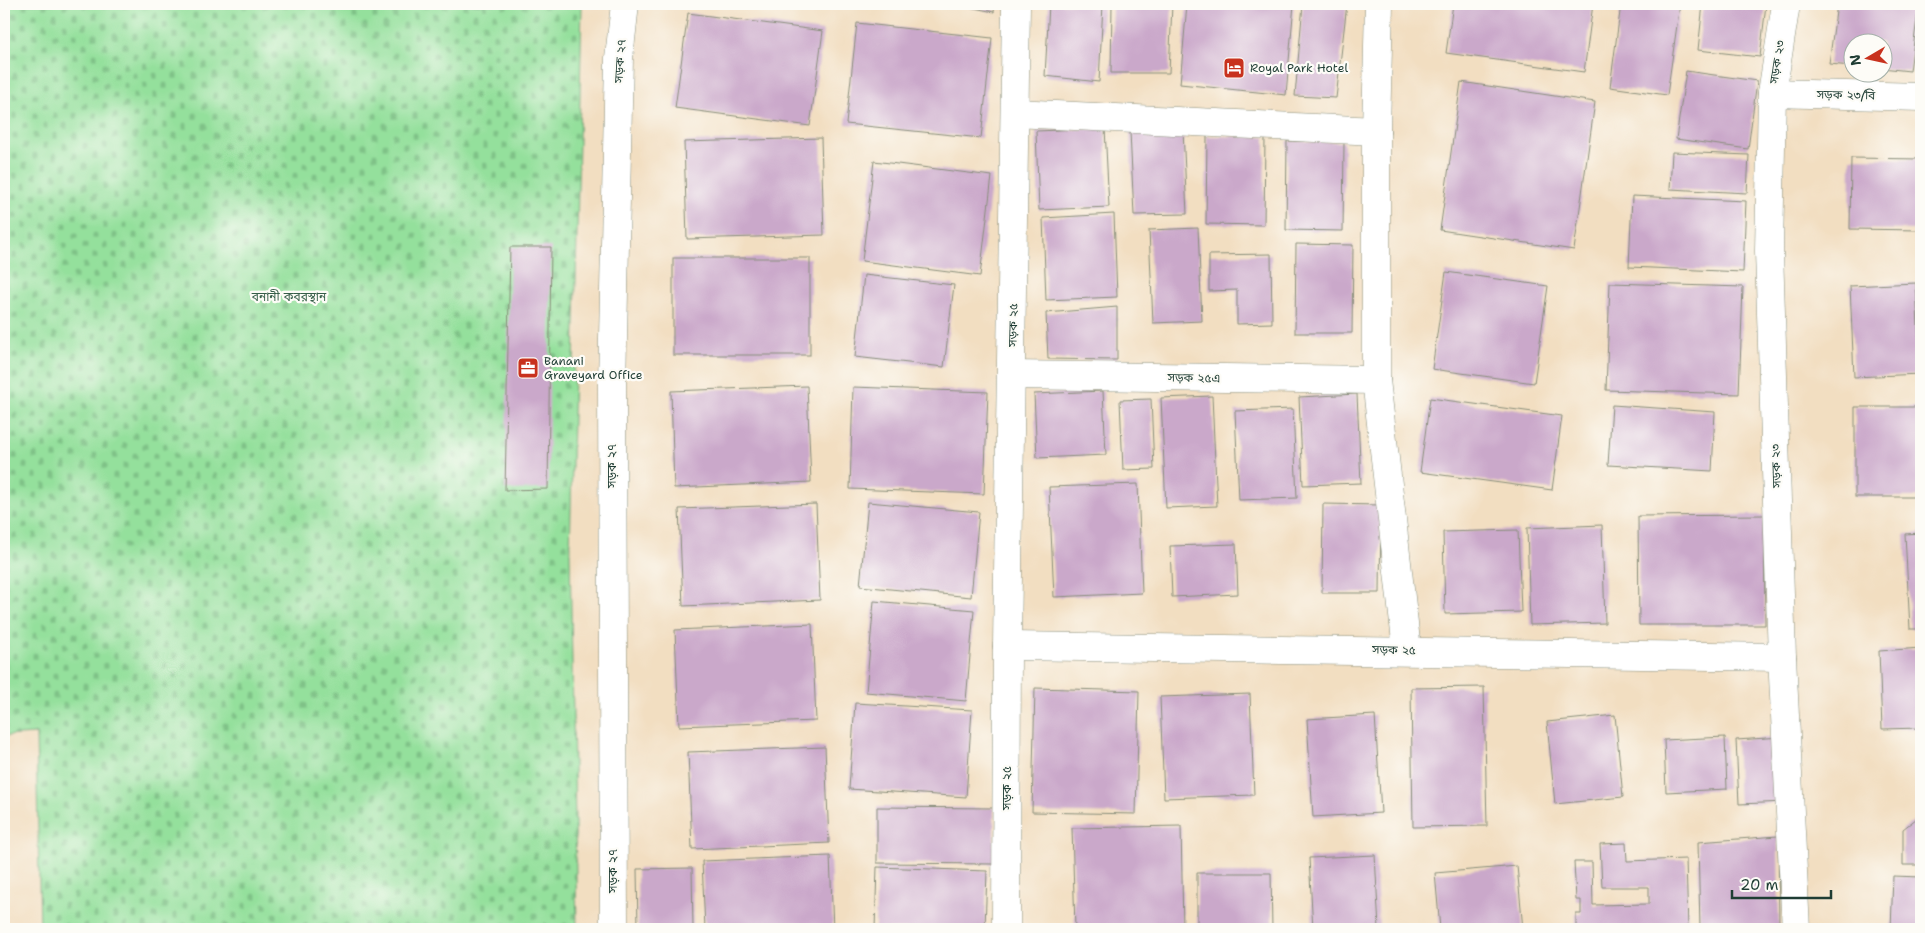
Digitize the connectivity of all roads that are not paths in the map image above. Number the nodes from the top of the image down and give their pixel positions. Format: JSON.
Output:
{"nodes":[{"id":1,"x":625,"y":4,"type":"edge"},
{"id":2,"x":1016,"y":4,"type":"edge"},
{"id":3,"x":1379,"y":4,"type":"edge"},
{"id":4,"x":1786,"y":4,"type":"edge"},
{"id":5,"x":1772,"y":93,"type":"junction"},
{"id":6,"x":1921,"y":97,"type":"edge"},
{"id":7,"x":1015,"y":113,"type":"junction"},
{"id":8,"x":1376,"y":131,"type":"junction"},
{"id":9,"x":1012,"y":375,"type":"junction"},
{"id":10,"x":1376,"y":380,"type":"junction"},
{"id":11,"x":1007,"y":646,"type":"junction"},
{"id":12,"x":1407,"y":650,"type":"junction"},
{"id":13,"x":1782,"y":657,"type":"junction"},
{"id":14,"x":614,"y":929,"type":"edge"},
{"id":15,"x":1006,"y":929,"type":"edge"},
{"id":16,"x":1796,"y":929,"type":"edge"}],
"edges":[{"from":1,"to":14,"type":"street","name":"সড়ক ২৭"},
{"from":2,"to":7,"type":"street","name":"সড়ক ২৫"},
{"from":3,"to":8,"type":"street"},
{"from":4,"to":5,"type":"street","name":"সড়ক ২৩"},
{"from":5,"to":6,"type":"street","name":"সড়ক ২৩/বি"},
{"from":5,"to":13,"type":"street","name":"সড়ক ২৩"},
{"from":7,"to":8,"type":"street"},
{"from":7,"to":9,"type":"street","name":"সড়ক ২৫"},
{"from":8,"to":10,"type":"street"},
{"from":9,"to":10,"type":"street","name":"সড়ক ২৫এ"},
{"from":9,"to":11,"type":"street","name":"সড়ক ২৫"},
{"from":10,"to":12,"type":"street"},
{"from":11,"to":12,"type":"street","name":"সড়ক ২৫"},
{"from":11,"to":15,"type":"street","name":"সড়ক ২৫"},
{"from":12,"to":13,"type":"street","name":"সড়ক ২৫"},
{"from":13,"to":16,"type":"street","name":"সড়ক ২৩"}]}
